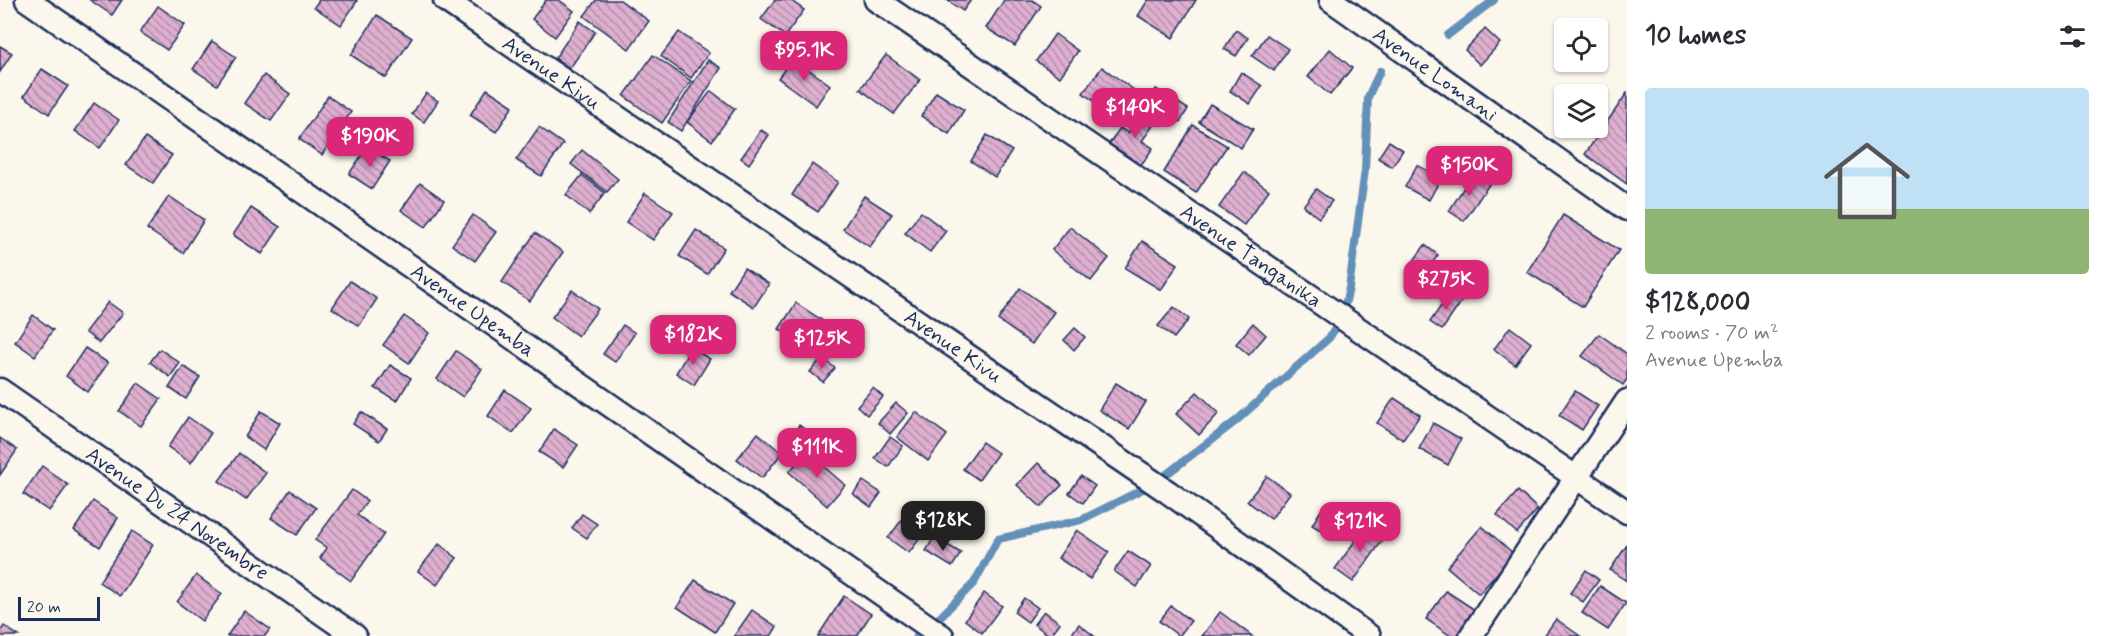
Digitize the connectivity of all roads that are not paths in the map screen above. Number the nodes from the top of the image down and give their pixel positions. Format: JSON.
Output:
{"nodes":[{"id":1,"x":27,"y":0,"type":"edge"},
{"id":2,"x":445,"y":0,"type":"edge"},
{"id":3,"x":876,"y":0,"type":"edge"},
{"id":4,"x":1331,"y":0,"type":"edge"},
{"id":5,"x":1627,"y":209,"type":"edge"},
{"id":6,"x":0,"y":390,"type":"edge"},
{"id":7,"x":1627,"y":400,"type":"edge"},
{"id":8,"x":1577,"y":477,"type":"junction"},
{"id":9,"x":1627,"y":512,"type":"edge"},
{"id":10,"x":355,"y":636,"type":"edge"},
{"id":11,"x":942,"y":636,"type":"edge"},
{"id":12,"x":1370,"y":636,"type":"edge"},
{"id":13,"x":1471,"y":636,"type":"edge"}],
"edges":[{"from":1,"to":11,"type":"street","name":"Avenue Upemba"},
{"from":2,"to":12,"type":"street","name":"Avenue Kivu"},
{"from":3,"to":8,"type":"street","name":"Avenue Tanganika"},
{"from":4,"to":5,"type":"street","name":"Avenue Lomani"},
{"from":6,"to":10,"type":"street","name":"Avenue Du 24 Novembre"},
{"from":7,"to":8,"type":"street"},
{"from":8,"to":9,"type":"street","name":"Avenue Tanganika"},
{"from":8,"to":13,"type":"street"}]}
